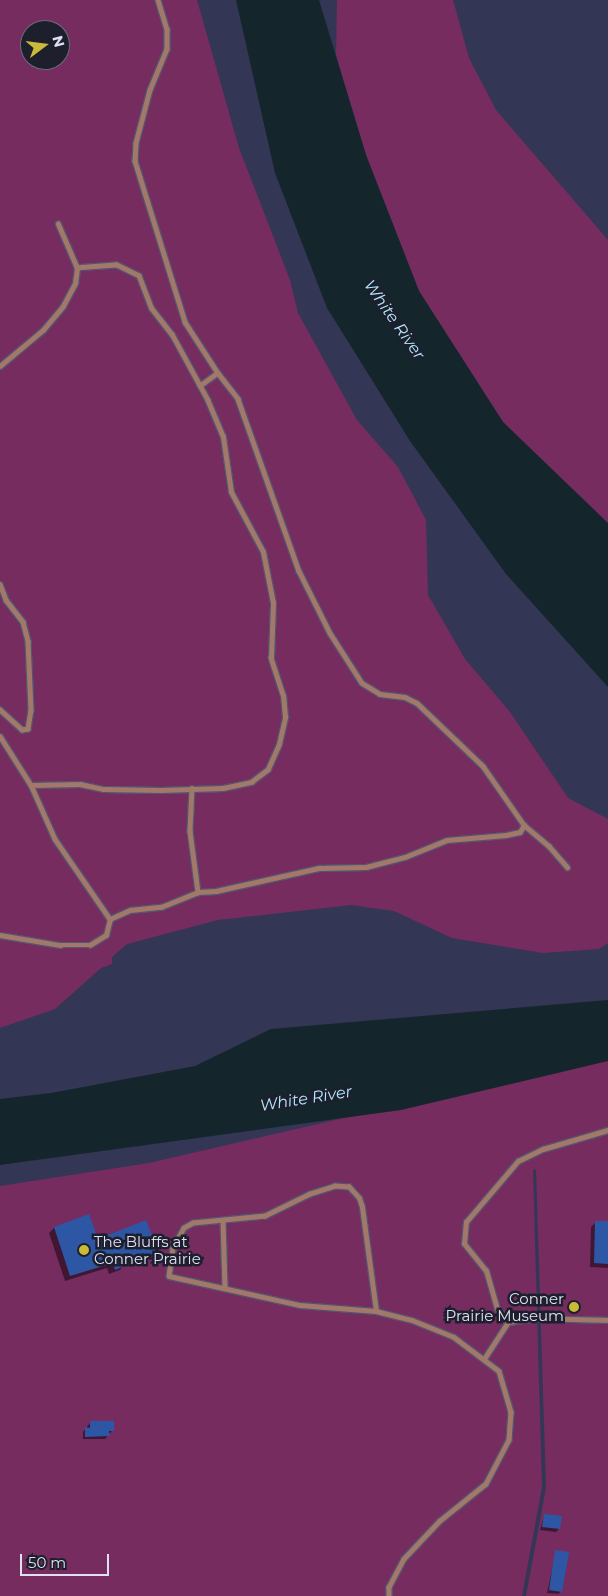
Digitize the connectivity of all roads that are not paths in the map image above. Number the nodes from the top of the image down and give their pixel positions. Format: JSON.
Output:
{"nodes":[{"id":1,"x":158,"y":0,"type":"edge"},
{"id":2,"x":58,"y":224,"type":"dead end"},
{"id":3,"x":78,"y":268,"type":"junction"},
{"id":4,"x":0,"y":366,"type":"edge"},
{"id":5,"x":218,"y":373,"type":"junction"},
{"id":6,"x":200,"y":386,"type":"junction"},
{"id":7,"x":0,"y":584,"type":"edge"},
{"id":8,"x":0,"y":710,"type":"edge"},
{"id":9,"x":0,"y":736,"type":"edge"},
{"id":10,"x":31,"y":785,"type":"junction"},
{"id":11,"x":192,"y":788,"type":"junction"},
{"id":12,"x":524,"y":825,"type":"junction"},
{"id":13,"x":567,"y":867,"type":"dead end"},
{"id":14,"x":198,"y":892,"type":"junction"},
{"id":15,"x":110,"y":919,"type":"junction"},
{"id":16,"x":0,"y":935,"type":"edge"},
{"id":17,"x":608,"y":1130,"type":"edge"},
{"id":18,"x":223,"y":1220,"type":"junction"},
{"id":19,"x":225,"y":1288,"type":"junction"},
{"id":20,"x":376,"y":1311,"type":"junction"},
{"id":21,"x":608,"y":1320,"type":"edge"},
{"id":22,"x":508,"y":1322,"type":"junction"},
{"id":23,"x":484,"y":1359,"type":"junction"},
{"id":24,"x":388,"y":1596,"type":"edge"}],
"edges":[{"from":1,"to":5,"type":"lane"},
{"from":2,"to":3,"type":"lane"},
{"from":3,"to":4,"type":"lane"},
{"from":3,"to":6,"type":"lane"},
{"from":5,"to":6,"type":"lane"},
{"from":5,"to":12,"type":"lane"},
{"from":6,"to":11,"type":"lane"},
{"from":7,"to":8,"type":"lane"},
{"from":9,"to":10,"type":"lane"},
{"from":10,"to":11,"type":"lane"},
{"from":10,"to":15,"type":"lane"},
{"from":11,"to":14,"type":"lane"},
{"from":12,"to":13,"type":"lane"},
{"from":12,"to":14,"type":"lane"},
{"from":14,"to":15,"type":"lane"},
{"from":15,"to":16,"type":"lane"},
{"from":17,"to":22,"type":"lane"},
{"from":18,"to":19,"type":"lane"},
{"from":18,"to":19,"type":"lane"},
{"from":18,"to":20,"type":"lane"},
{"from":19,"to":20,"type":"lane"},
{"from":20,"to":23,"type":"lane"},
{"from":21,"to":22,"type":"lane"},
{"from":22,"to":23,"type":"lane"},
{"from":23,"to":24,"type":"lane"}]}
